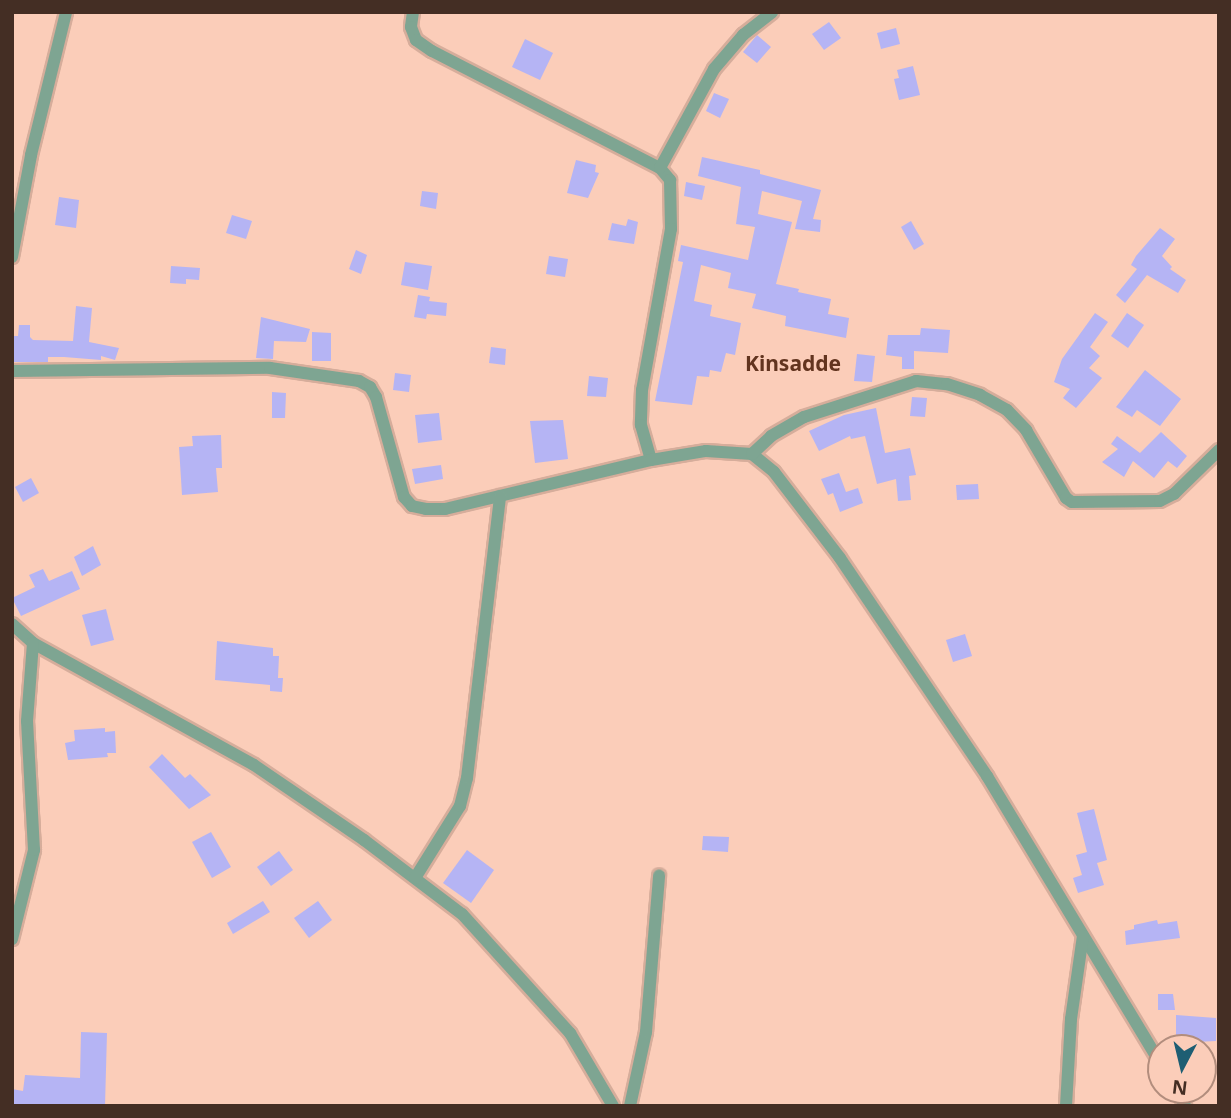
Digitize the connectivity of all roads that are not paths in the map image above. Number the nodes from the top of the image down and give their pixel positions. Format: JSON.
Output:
{"nodes":[{"id":1,"x":66,"y":12,"type":"edge"},
{"id":2,"x":413,"y":12,"type":"edge"},
{"id":3,"x":772,"y":12,"type":"edge"},
{"id":4,"x":660,"y":168,"type":"junction"},
{"id":5,"x":12,"y":257,"type":"edge"},
{"id":6,"x":12,"y":371,"type":"edge"},
{"id":7,"x":1219,"y":450,"type":"edge"},
{"id":8,"x":752,"y":454,"type":"junction"},
{"id":9,"x":651,"y":460,"type":"junction"},
{"id":10,"x":500,"y":496,"type":"junction"},
{"id":11,"x":12,"y":624,"type":"edge"},
{"id":12,"x":33,"y":643,"type":"junction"},
{"id":13,"x":659,"y":876,"type":"dead end"},
{"id":14,"x":415,"y":878,"type":"junction"},
{"id":15,"x":1083,"y":936,"type":"junction"},
{"id":16,"x":12,"y":939,"type":"edge"},
{"id":17,"x":1147,"y":1041,"type":"edge"},
{"id":18,"x":613,"y":1106,"type":"edge"},
{"id":19,"x":630,"y":1106,"type":"edge"},
{"id":20,"x":1066,"y":1106,"type":"edge"}],
"edges":[{"from":1,"to":5,"type":"street"},
{"from":2,"to":4,"type":"street"},
{"from":3,"to":4,"type":"street"},
{"from":4,"to":9,"type":"street"},
{"from":6,"to":10,"type":"street"},
{"from":7,"to":8,"type":"street"},
{"from":8,"to":9,"type":"street"},
{"from":8,"to":15,"type":"street"},
{"from":9,"to":10,"type":"street"},
{"from":10,"to":14,"type":"street"},
{"from":11,"to":12,"type":"street"},
{"from":12,"to":14,"type":"street"},
{"from":12,"to":16,"type":"street"},
{"from":13,"to":19,"type":"street"},
{"from":14,"to":18,"type":"street"},
{"from":15,"to":17,"type":"street"},
{"from":15,"to":20,"type":"street"}]}
